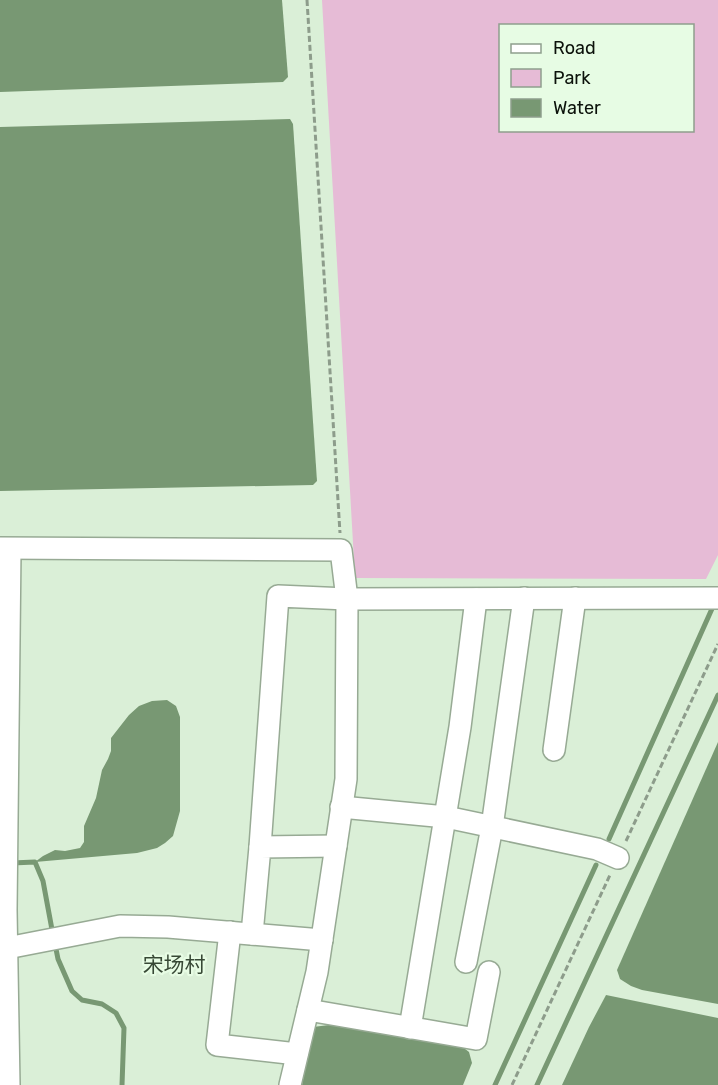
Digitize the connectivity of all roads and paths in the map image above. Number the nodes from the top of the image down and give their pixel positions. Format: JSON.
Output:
{"nodes":[{"id":1,"x":307,"y":0,"type":"edge"},
{"id":2,"x":5,"y":549,"type":"edge"},
{"id":3,"x":341,"y":549,"type":"junction"},
{"id":4,"x":524,"y":598,"type":"junction"},
{"id":5,"x":575,"y":598,"type":"junction"},
{"id":6,"x":714,"y":598,"type":"edge"},
{"id":7,"x":347,"y":599,"type":"junction"},
{"id":8,"x":476,"y":599,"type":"junction"},
{"id":9,"x":554,"y":750,"type":"dead end"},
{"id":10,"x":341,"y":807,"type":"junction"},
{"id":11,"x":446,"y":817,"type":"junction"},
{"id":12,"x":492,"y":827,"type":"junction"},
{"id":13,"x":336,"y":846,"type":"junction"},
{"id":14,"x":260,"y":847,"type":"junction"},
{"id":15,"x":618,"y":858,"type":"dead end"},
{"id":16,"x":230,"y":932,"type":"junction"},
{"id":17,"x":252,"y":934,"type":"junction"},
{"id":18,"x":322,"y":940,"type":"junction"},
{"id":19,"x":7,"y":948,"type":"junction"},
{"id":20,"x":466,"y":962,"type":"dead end"},
{"id":21,"x":489,"y":972,"type":"dead end"},
{"id":22,"x":308,"y":1010,"type":"junction"},
{"id":23,"x":410,"y":1028,"type":"junction"},
{"id":24,"x":297,"y":1054,"type":"junction"},
{"id":25,"x":9,"y":1085,"type":"edge"},
{"id":26,"x":290,"y":1085,"type":"edge"}],
"edges":[{"from":1,"to":3,"type":"path"},
{"from":2,"to":3,"type":"street"},
{"from":2,"to":19,"type":"street"},
{"from":3,"to":7,"type":"street"},
{"from":4,"to":5,"type":"street"},
{"from":4,"to":8,"type":"street"},
{"from":4,"to":12,"type":"street"},
{"from":5,"to":6,"type":"street"},
{"from":5,"to":9,"type":"street"},
{"from":7,"to":8,"type":"street"},
{"from":7,"to":10,"type":"street"},
{"from":7,"to":14,"type":"street"},
{"from":8,"to":11,"type":"street"},
{"from":10,"to":11,"type":"street"},
{"from":10,"to":13,"type":"street"},
{"from":11,"to":12,"type":"street"},
{"from":11,"to":23,"type":"street"},
{"from":12,"to":15,"type":"street"},
{"from":12,"to":20,"type":"street"},
{"from":13,"to":14,"type":"street"},
{"from":13,"to":18,"type":"street"},
{"from":14,"to":17,"type":"street"},
{"from":16,"to":17,"type":"street"},
{"from":16,"to":19,"type":"street"},
{"from":16,"to":24,"type":"street"},
{"from":17,"to":18,"type":"street"},
{"from":18,"to":22,"type":"street"},
{"from":19,"to":25,"type":"street"},
{"from":21,"to":23,"type":"street"},
{"from":22,"to":23,"type":"street"},
{"from":22,"to":24,"type":"street"},
{"from":24,"to":26,"type":"street"}]}
